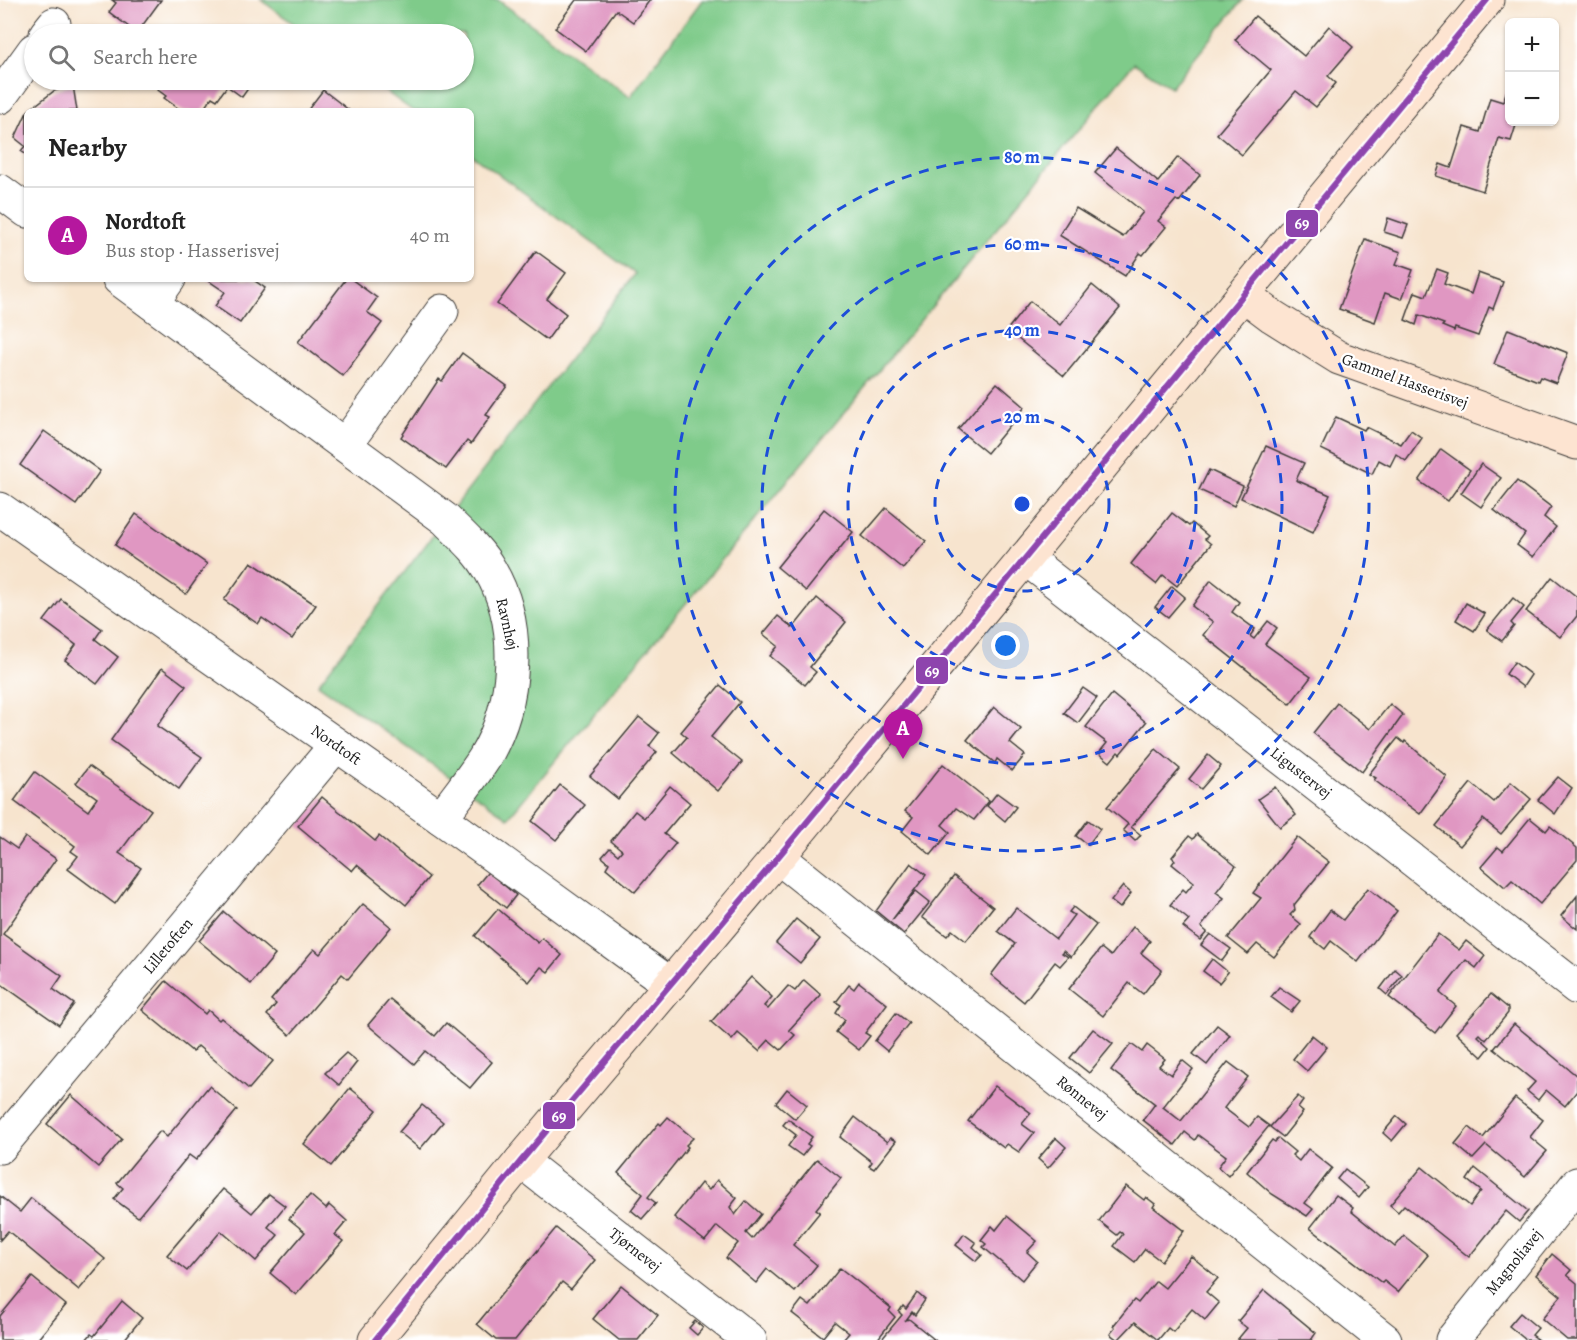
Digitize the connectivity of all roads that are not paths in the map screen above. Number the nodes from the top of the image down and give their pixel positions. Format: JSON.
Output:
{"nodes":[{"id":1,"x":1487,"y":0,"type":"edge"},
{"id":2,"x":24,"y":64,"type":"edge"},
{"id":3,"x":0,"y":97,"type":"edge"},
{"id":4,"x":0,"y":191,"type":"edge"},
{"id":5,"x":24,"y":209,"type":"edge"},
{"id":6,"x":130,"y":282,"type":"edge"},
{"id":7,"x":161,"y":291,"type":"edge"},
{"id":8,"x":1244,"y":295,"type":"junction"},
{"id":9,"x":442,"y":311,"type":"dead end"},
{"id":10,"x":1577,"y":443,"type":"edge"},
{"id":11,"x":345,"y":445,"type":"junction"},
{"id":12,"x":0,"y":508,"type":"edge"},
{"id":13,"x":1025,"y":558,"type":"junction"},
{"id":14,"x":336,"y":745,"type":"junction"},
{"id":15,"x":441,"y":818,"type":"junction"},
{"id":16,"x":778,"y":857,"type":"junction"},
{"id":17,"x":670,"y":984,"type":"junction"},
{"id":18,"x":1577,"y":988,"type":"edge"},
{"id":19,"x":0,"y":1147,"type":"edge"},
{"id":20,"x":521,"y":1161,"type":"junction"},
{"id":21,"x":1577,"y":1184,"type":"edge"},
{"id":22,"x":375,"y":1340,"type":"edge"},
{"id":23,"x":750,"y":1340,"type":"edge"},
{"id":24,"x":1385,"y":1340,"type":"edge"},
{"id":25,"x":1452,"y":1340,"type":"edge"}],
"edges":[{"from":1,"to":8,"type":"street"},
{"from":2,"to":3,"type":"street"},
{"from":4,"to":5,"type":"street"},
{"from":6,"to":7,"type":"street","name":"Ravnhøj"},
{"from":7,"to":11,"type":"street","name":"Ravnhøj"},
{"from":8,"to":10,"type":"street","name":"Gammel Hasserisvej"},
{"from":8,"to":13,"type":"street"},
{"from":9,"to":11,"type":"street"},
{"from":11,"to":15,"type":"street","name":"Ravnhøj"},
{"from":12,"to":14,"type":"street","name":"Nordtoft"},
{"from":13,"to":16,"type":"street"},
{"from":13,"to":18,"type":"street","name":"Ligustervej"},
{"from":14,"to":15,"type":"street","name":"Nordtoft"},
{"from":14,"to":19,"type":"street","name":"Lilletoften"},
{"from":15,"to":17,"type":"street","name":"Nordtoft"},
{"from":16,"to":17,"type":"street"},
{"from":16,"to":24,"type":"street","name":"Rønnevej"},
{"from":17,"to":20,"type":"street"},
{"from":20,"to":22,"type":"street"},
{"from":20,"to":23,"type":"street","name":"Tjørnevej"},
{"from":21,"to":25,"type":"street","name":"Magnoliavej"}]}
